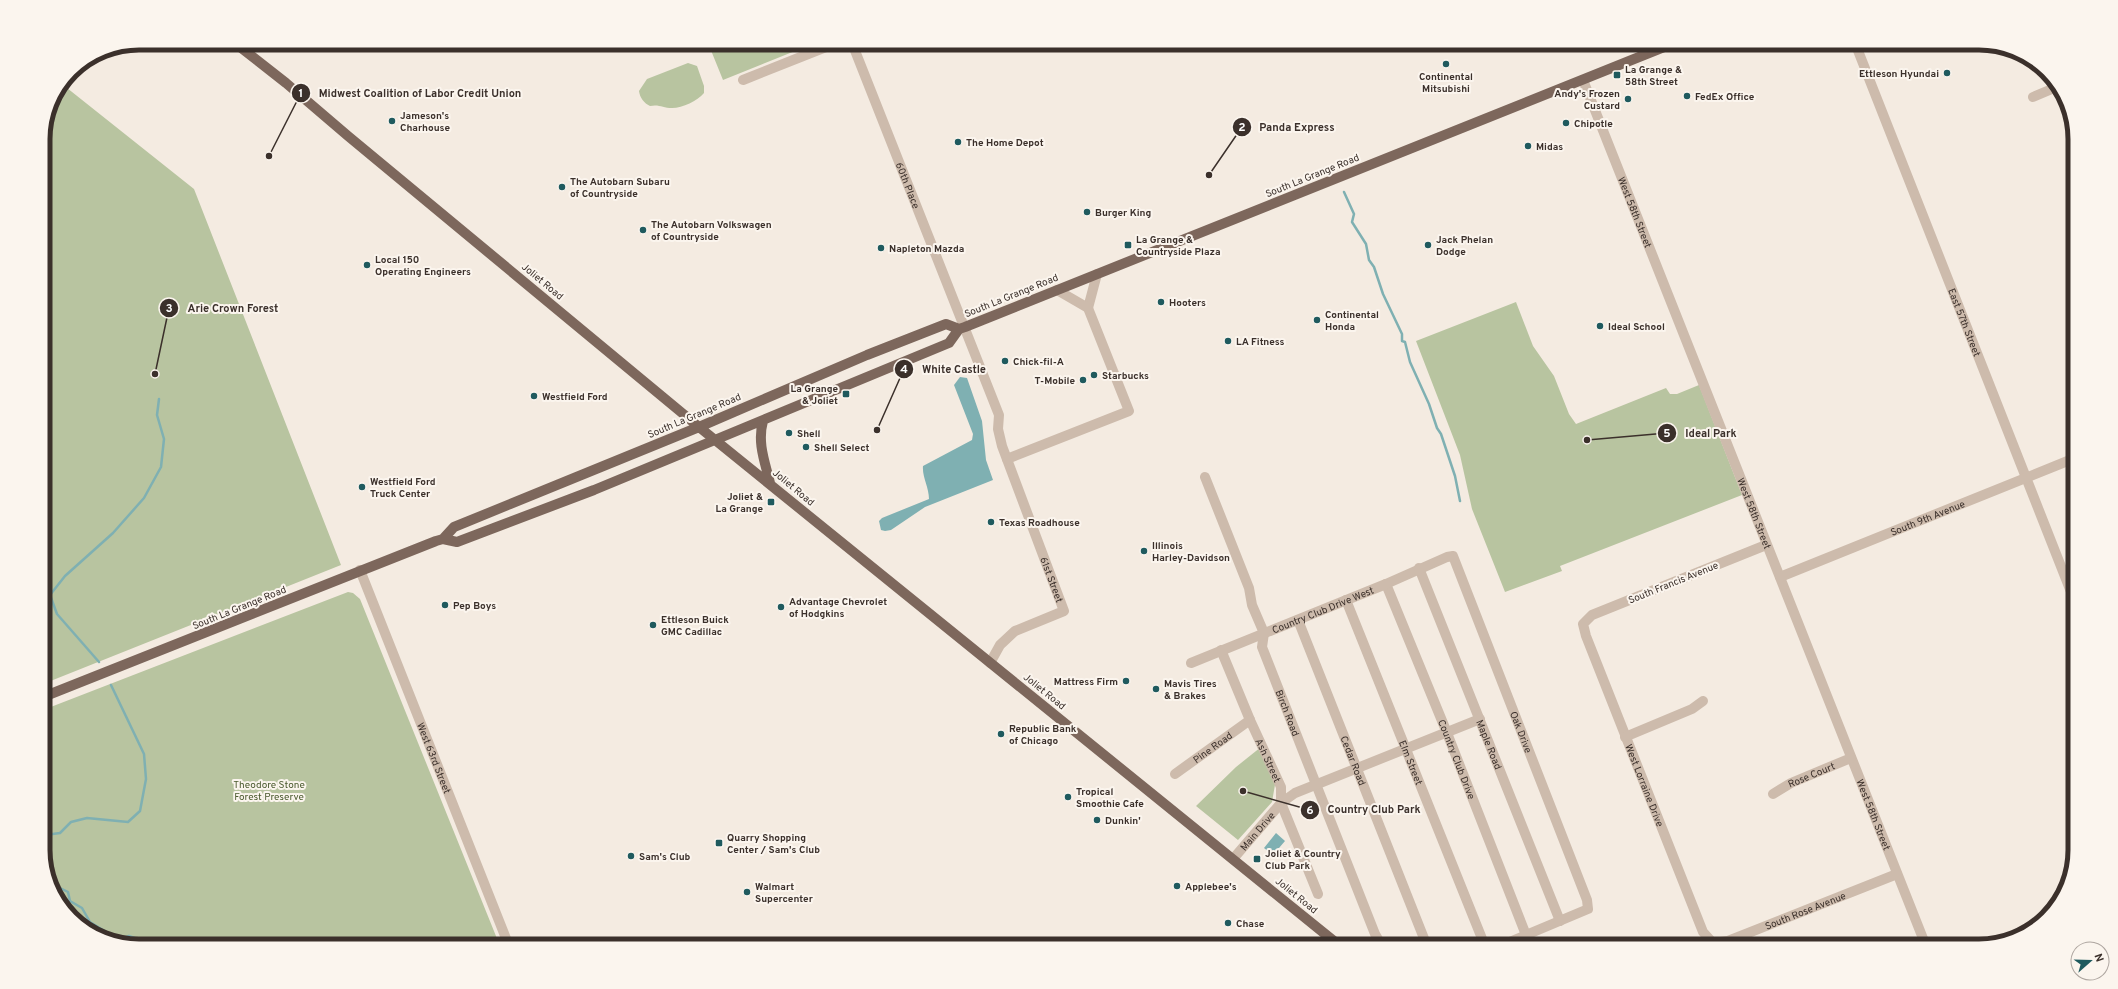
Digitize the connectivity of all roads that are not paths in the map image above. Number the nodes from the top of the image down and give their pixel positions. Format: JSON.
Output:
{"nodes":[{"id":1,"x":244,"y":50,"type":"edge"},
{"id":2,"x":818,"y":50,"type":"edge"},
{"id":3,"x":855,"y":50,"type":"edge"},
{"id":4,"x":1657,"y":50,"type":"edge"},
{"id":5,"x":1858,"y":50,"type":"edge"},
{"id":6,"x":743,"y":80,"type":"dead end"},
{"id":7,"x":1583,"y":80,"type":"junction"},
{"id":8,"x":2052,"y":89,"type":"edge"},
{"id":9,"x":2032,"y":97,"type":"dead end"},
{"id":10,"x":1097,"y":274,"type":"junction"},
{"id":11,"x":1057,"y":290,"type":"junction"},
{"id":12,"x":1088,"y":308,"type":"junction"},
{"id":13,"x":962,"y":328,"type":"junction"},
{"id":14,"x":763,"y":421,"type":"junction"},
{"id":15,"x":699,"y":426,"type":"junction"},
{"id":16,"x":715,"y":439,"type":"junction"},
{"id":17,"x":1007,"y":460,"type":"junction"},
{"id":18,"x":2068,"y":461,"type":"edge"},
{"id":19,"x":1205,"y":477,"type":"dead end"},
{"id":20,"x":2027,"y":478,"type":"junction"},
{"id":21,"x":770,"y":483,"type":"junction"},
{"id":22,"x":443,"y":539,"type":"junction"},
{"id":23,"x":1766,"y":545,"type":"junction"},
{"id":24,"x":1453,"y":556,"type":"joint"},
{"id":25,"x":1419,"y":568,"type":"junction"},
{"id":26,"x":360,"y":570,"type":"junction"},
{"id":27,"x":1780,"y":577,"type":"junction"},
{"id":28,"x":1386,"y":584,"type":"junction"},
{"id":29,"x":2068,"y":584,"type":"edge"},
{"id":30,"x":1346,"y":600,"type":"junction"},
{"id":31,"x":1298,"y":620,"type":"junction"},
{"id":32,"x":1583,"y":624,"type":"joint"},
{"id":33,"x":1264,"y":633,"type":"junction"},
{"id":34,"x":1221,"y":650,"type":"junction"},
{"id":35,"x":1191,"y":662,"type":"dead end"},
{"id":36,"x":990,"y":663,"type":"junction"},
{"id":37,"x":50,"y":694,"type":"edge"},
{"id":38,"x":1703,"y":701,"type":"dead end"},
{"id":39,"x":1250,"y":720,"type":"junction"},
{"id":40,"x":1480,"y":720,"type":"junction"},
{"id":41,"x":1447,"y":733,"type":"junction"},
{"id":42,"x":1625,"y":736,"type":"junction"},
{"id":43,"x":1406,"y":749,"type":"junction"},
{"id":44,"x":1851,"y":758,"type":"junction"},
{"id":45,"x":1356,"y":769,"type":"junction"},
{"id":46,"x":1175,"y":774,"type":"dead end"},
{"id":47,"x":1316,"y":785,"type":"junction"},
{"id":48,"x":1773,"y":794,"type":"dead end"},
{"id":49,"x":1281,"y":803,"type":"junction"},
{"id":50,"x":1233,"y":859,"type":"junction"},
{"id":51,"x":1897,"y":874,"type":"junction"},
{"id":52,"x":1318,"y":894,"type":"dead end"},
{"id":53,"x":1560,"y":921,"type":"junction"},
{"id":54,"x":1526,"y":935,"type":"junction"},
{"id":55,"x":506,"y":939,"type":"edge"},
{"id":56,"x":1331,"y":939,"type":"edge"},
{"id":57,"x":1378,"y":939,"type":"edge"},
{"id":58,"x":1424,"y":939,"type":"edge"},
{"id":59,"x":1482,"y":939,"type":"edge"},
{"id":60,"x":1517,"y":939,"type":"edge"},
{"id":61,"x":1709,"y":939,"type":"edge"},
{"id":62,"x":1733,"y":939,"type":"edge"},
{"id":63,"x":1923,"y":939,"type":"edge"}],
"edges":[{"from":1,"to":15,"type":"main road","name":"Joliet Road"},
{"from":2,"to":6,"type":"street"},
{"from":3,"to":13,"type":"street","name":"60th Place"},
{"from":4,"to":7,"type":"main road","name":"South La Grange Road"},
{"from":5,"to":20,"type":"street","name":"East 57th Street"},
{"from":7,"to":10,"type":"main road","name":"South La Grange Road"},
{"from":7,"to":23,"type":"street","name":"West 58th Street"},
{"from":8,"to":9,"type":"street"},
{"from":10,"to":11,"type":"main road","name":"South La Grange Road"},
{"from":10,"to":12,"type":"street"},
{"from":11,"to":12,"type":"street"},
{"from":11,"to":13,"type":"main road","name":"South La Grange Road"},
{"from":12,"to":17,"type":"street"},
{"from":13,"to":14,"type":"main road","name":"South La Grange Road"},
{"from":13,"to":15,"type":"main road","name":"South La Grange Road"},
{"from":13,"to":17,"type":"street","name":"61st Street"},
{"from":14,"to":16,"type":"main road","name":"South La Grange Road"},
{"from":14,"to":21,"type":"main road"},
{"from":15,"to":16,"type":"main road","name":"Joliet Road"},
{"from":15,"to":22,"type":"main road","name":"South La Grange Road"},
{"from":16,"to":21,"type":"main road","name":"Joliet Road"},
{"from":16,"to":22,"type":"main road","name":"South La Grange Road"},
{"from":17,"to":36,"type":"street","name":"61st Street"},
{"from":18,"to":20,"type":"street","name":"South 9th Avenue"},
{"from":19,"to":33,"type":"street","name":"Birch Road"},
{"from":20,"to":27,"type":"street","name":"South 9th Avenue"},
{"from":20,"to":29,"type":"street","name":"East 57th Street"},
{"from":21,"to":36,"type":"main road","name":"Joliet Road"},
{"from":22,"to":26,"type":"main road","name":"South La Grange Road"},
{"from":23,"to":27,"type":"street","name":"West 58th Street"},
{"from":23,"to":32,"type":"street","name":"South Francis Avenue"},
{"from":24,"to":25,"type":"street","name":"Country Club Drive West"},
{"from":24,"to":53,"type":"street","name":"Oak Drive"},
{"from":25,"to":28,"type":"street","name":"Country Club Drive West"},
{"from":25,"to":40,"type":"street","name":"Maple Road"},
{"from":26,"to":37,"type":"main road","name":"South La Grange Road"},
{"from":26,"to":55,"type":"street","name":"West 63rd Street"},
{"from":27,"to":44,"type":"street","name":"West 58th Street"},
{"from":28,"to":30,"type":"street","name":"Country Club Drive West"},
{"from":28,"to":41,"type":"street","name":"Country Club Drive"},
{"from":30,"to":31,"type":"street","name":"Country Club Drive West"},
{"from":30,"to":43,"type":"street","name":"Elm Street"},
{"from":31,"to":33,"type":"street","name":"Country Club Drive West"},
{"from":31,"to":45,"type":"street","name":"Cedar Road"},
{"from":32,"to":42,"type":"street","name":"West Lorraine Drive"},
{"from":33,"to":34,"type":"street","name":"Country Club Drive West"},
{"from":33,"to":47,"type":"street","name":"Birch Road"},
{"from":34,"to":35,"type":"street","name":"Country Club Drive West"},
{"from":34,"to":39,"type":"street","name":"Ash Street"},
{"from":36,"to":50,"type":"main road","name":"Joliet Road"},
{"from":38,"to":42,"type":"street"},
{"from":39,"to":46,"type":"street","name":"Pine Road"},
{"from":39,"to":49,"type":"street","name":"Ash Street"},
{"from":40,"to":41,"type":"street","name":"Main Drive"},
{"from":40,"to":53,"type":"street","name":"Maple Road"},
{"from":41,"to":43,"type":"street","name":"Main Drive"},
{"from":41,"to":54,"type":"street","name":"Country Club Drive"},
{"from":42,"to":61,"type":"street","name":"West Lorraine Drive"},
{"from":43,"to":45,"type":"street","name":"Main Drive"},
{"from":43,"to":59,"type":"street","name":"Elm Street"},
{"from":44,"to":48,"type":"street","name":"Rose Court"},
{"from":44,"to":51,"type":"street","name":"West 58th Street"},
{"from":45,"to":47,"type":"street","name":"Main Drive"},
{"from":45,"to":58,"type":"street","name":"Cedar Road"},
{"from":47,"to":49,"type":"street","name":"Main Drive"},
{"from":47,"to":57,"type":"street","name":"Birch Road"},
{"from":49,"to":50,"type":"street","name":"Main Drive"},
{"from":49,"to":52,"type":"street","name":"Ash Street"},
{"from":50,"to":56,"type":"main road","name":"Joliet Road"},
{"from":51,"to":62,"type":"street","name":"South Rose Avenue"},
{"from":51,"to":63,"type":"street","name":"West 58th Street"},
{"from":53,"to":54,"type":"street"},
{"from":54,"to":60,"type":"street"}]}
